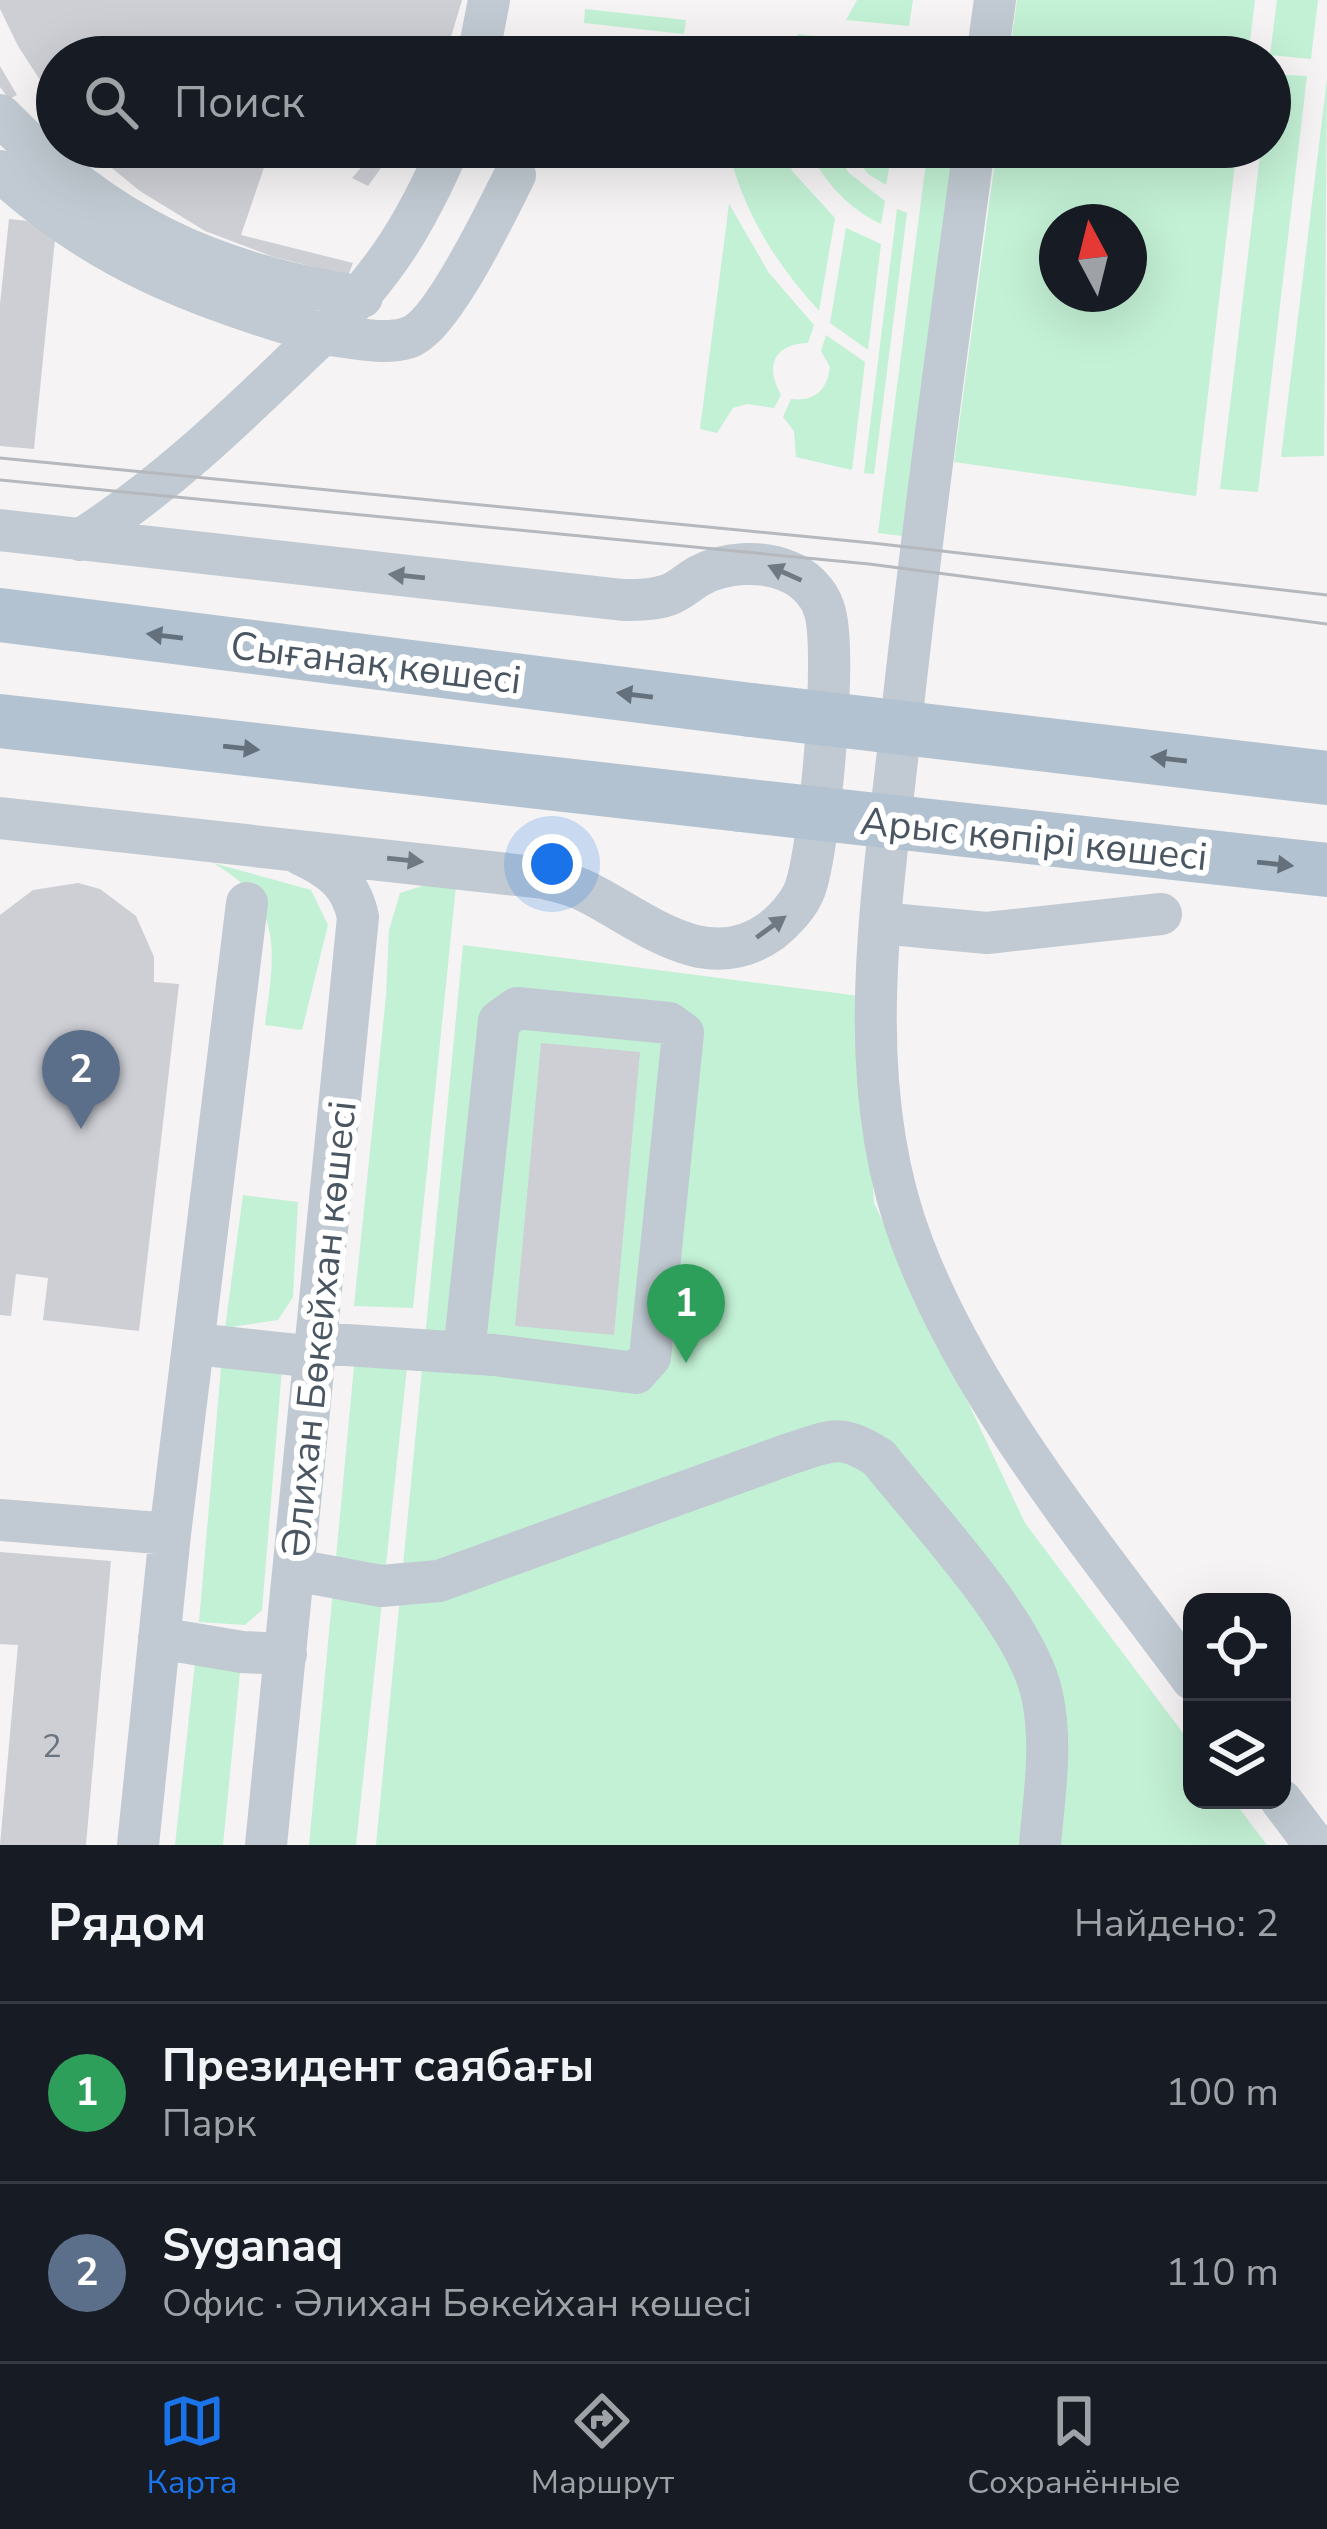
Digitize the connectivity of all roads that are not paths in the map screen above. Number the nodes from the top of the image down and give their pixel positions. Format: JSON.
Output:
{"nodes":[{"id":1,"x":489,"y":0,"type":"edge"},
{"id":2,"x":995,"y":0,"type":"edge"},
{"id":3,"x":482,"y":36,"type":"edge"},
{"id":4,"x":990,"y":36,"type":"edge"},
{"id":5,"x":0,"y":115,"type":"edge"},
{"id":6,"x":36,"y":152,"type":"edge"},
{"id":7,"x":57,"y":168,"type":"edge"},
{"id":8,"x":439,"y":168,"type":"edge"},
{"id":9,"x":971,"y":168,"type":"edge"},
{"id":10,"x":0,"y":171,"type":"edge"},
{"id":11,"x":515,"y":175,"type":"dead end"},
{"id":12,"x":362,"y":297,"type":"junction"},
{"id":13,"x":322,"y":334,"type":"junction"},
{"id":14,"x":0,"y":530,"type":"edge"},
{"id":15,"x":80,"y":539,"type":"junction"},
{"id":16,"x":0,"y":615,"type":"edge"},
{"id":17,"x":0,"y":721,"type":"edge"},
{"id":18,"x":1327,"y":778,"type":"edge"},
{"id":19,"x":0,"y":818,"type":"edge"},
{"id":20,"x":288,"y":848,"type":"junction"},
{"id":21,"x":1327,"y":870,"type":"edge"},
{"id":22,"x":247,"y":903,"type":"dead end"},
{"id":23,"x":1161,"y":914,"type":"dead end"},
{"id":24,"x":880,"y":923,"type":"junction"},
{"id":25,"x":196,"y":1344,"type":"junction"},
{"id":26,"x":316,"y":1350,"type":"junction"},
{"id":27,"x":464,"y":1353,"type":"junction"},
{"id":28,"x":0,"y":1520,"type":"edge"},
{"id":29,"x":170,"y":1534,"type":"junction"},
{"id":30,"x":295,"y":1570,"type":"junction"},
{"id":31,"x":159,"y":1638,"type":"junction"},
{"id":32,"x":286,"y":1654,"type":"junction"},
{"id":33,"x":1183,"y":1667,"type":"edge"},
{"id":34,"x":1288,"y":1809,"type":"edge"},
{"id":35,"x":138,"y":1845,"type":"edge"},
{"id":36,"x":266,"y":1845,"type":"edge"},
{"id":37,"x":1040,"y":1845,"type":"edge"},
{"id":38,"x":1315,"y":1845,"type":"edge"}],
"edges":[{"from":1,"to":3,"type":"street"},
{"from":2,"to":4,"type":"street"},
{"from":5,"to":6,"type":"street"},
{"from":7,"to":12,"type":"street"},
{"from":8,"to":12,"type":"street"},
{"from":9,"to":24,"type":"street"},
{"from":10,"to":13,"type":"street"},
{"from":11,"to":13,"type":"street"},
{"from":12,"to":13,"type":"street"},
{"from":13,"to":15,"type":"street"},
{"from":14,"to":15,"type":"street"},
{"from":20,"to":15,"type":"street","one_way":true},
{"from":18,"to":16,"type":"main road","name":"Сығанақ көшесі","one_way":true,"bridge":true},
{"from":17,"to":21,"type":"main road","name":"Арыс көпірі көшесі","one_way":true,"bridge":true},
{"from":19,"to":20,"type":"street"},
{"from":20,"to":26,"type":"street","name":"Әлихан Бөкейхан көшесі"},
{"from":22,"to":25,"type":"street"},
{"from":23,"to":24,"type":"street"},
{"from":24,"to":33,"type":"street"},
{"from":25,"to":26,"type":"street"},
{"from":25,"to":29,"type":"street"},
{"from":26,"to":27,"type":"street"},
{"from":26,"to":30,"type":"street","name":"Әлихан Бөкейхан көшесі"},
{"from":27,"to":27,"type":"street"},
{"from":28,"to":29,"type":"street"},
{"from":29,"to":31,"type":"street"},
{"from":30,"to":32,"type":"street","name":"Әлихан Бөкейхан көшесі"},
{"from":30,"to":37,"type":"street"},
{"from":31,"to":32,"type":"street"},
{"from":31,"to":35,"type":"street"},
{"from":32,"to":36,"type":"street","name":"Әлихан Бөкейхан көшесі"},
{"from":34,"to":38,"type":"street"}]}
